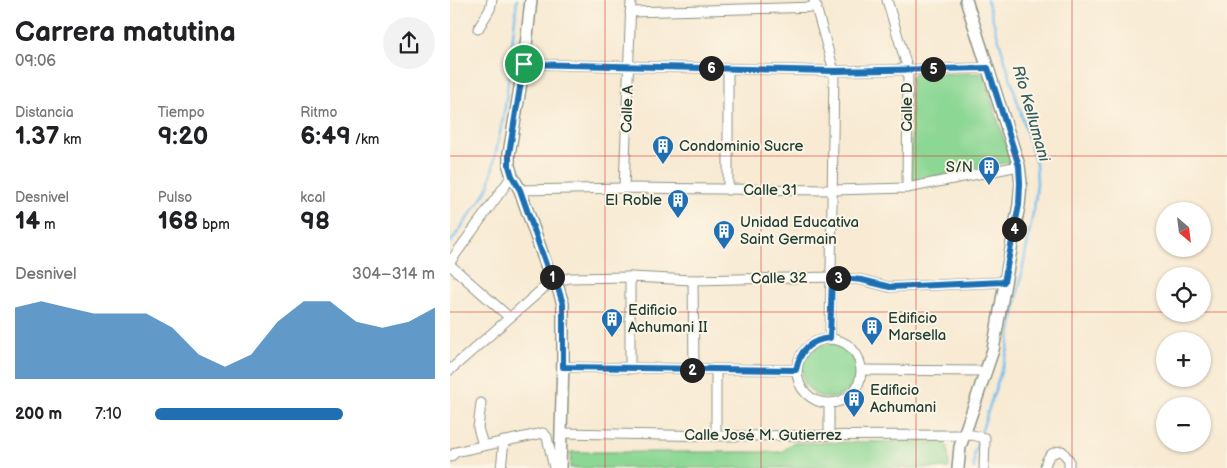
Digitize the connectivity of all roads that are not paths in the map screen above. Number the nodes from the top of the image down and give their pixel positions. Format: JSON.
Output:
{"nodes":[{"id":1,"x":492,"y":0,"type":"edge"},
{"id":2,"x":531,"y":0,"type":"edge"},
{"id":3,"x":630,"y":0,"type":"edge"},
{"id":4,"x":887,"y":0,"type":"edge"},
{"id":5,"x":966,"y":0,"type":"edge"},
{"id":6,"x":815,"y":4,"type":"edge"},
{"id":7,"x":630,"y":12,"type":"junction"},
{"id":8,"x":478,"y":29,"type":"dead end"},
{"id":9,"x":524,"y":64,"type":"junction"},
{"id":10,"x":629,"y":67,"type":"junction"},
{"id":11,"x":728,"y":68,"type":"junction"},
{"id":12,"x":988,"y":68,"type":"junction"},
{"id":13,"x":908,"y":70,"type":"junction"},
{"id":14,"x":834,"y":71,"type":"junction"},
{"id":15,"x":1019,"y":166,"type":"junction"},
{"id":16,"x":512,"y":176,"type":"junction"},
{"id":17,"x":624,"y":188,"type":"junction"},
{"id":18,"x":907,"y":188,"type":"junction"},
{"id":19,"x":520,"y":190,"type":"junction"},
{"id":20,"x":728,"y":190,"type":"junction"},
{"id":21,"x":832,"y":190,"type":"junction"},
{"id":22,"x":450,"y":263,"type":"edge"},
{"id":23,"x":630,"y":277,"type":"junction"},
{"id":24,"x":832,"y":277,"type":"junction"},
{"id":25,"x":693,"y":280,"type":"junction"},
{"id":26,"x":554,"y":282,"type":"junction"},
{"id":27,"x":1004,"y":282,"type":"junction"},
{"id":28,"x":509,"y":318,"type":"junction"},
{"id":29,"x":830,"y":338,"type":"junction"},
{"id":30,"x":563,"y":367,"type":"junction"},
{"id":31,"x":630,"y":369,"type":"junction"},
{"id":32,"x":450,"y":370,"type":"edge"},
{"id":33,"x":694,"y":370,"type":"junction"},
{"id":34,"x":716,"y":370,"type":"junction"},
{"id":35,"x":796,"y":370,"type":"junction"},
{"id":36,"x":862,"y":370,"type":"junction"},
{"id":37,"x":986,"y":374,"type":"junction"},
{"id":38,"x":481,"y":403,"type":"dead end"},
{"id":39,"x":828,"y":404,"type":"junction"},
{"id":40,"x":562,"y":433,"type":"junction"},
{"id":41,"x":829,"y":435,"type":"junction"},
{"id":42,"x":968,"y":435,"type":"junction"},
{"id":43,"x":716,"y":436,"type":"junction"},
{"id":44,"x":504,"y":441,"type":"junction"},
{"id":45,"x":482,"y":445,"type":"junction"},
{"id":46,"x":450,"y":457,"type":"edge"},
{"id":47,"x":501,"y":468,"type":"edge"},
{"id":48,"x":554,"y":468,"type":"edge"},
{"id":49,"x":560,"y":468,"type":"edge"},
{"id":50,"x":958,"y":468,"type":"edge"},
{"id":51,"x":984,"y":468,"type":"edge"},
{"id":52,"x":1045,"y":468,"type":"edge"},
{"id":53,"x":1069,"y":468,"type":"edge"}],
"edges":[{"from":1,"to":8,"type":"street"},
{"from":2,"to":9,"type":"street"},
{"from":3,"to":7,"type":"street","name":"Calle A"},
{"from":4,"to":13,"type":"street","name":"Calle D"},
{"from":5,"to":12,"type":"street"},
{"from":6,"to":7,"type":"street"},
{"from":6,"to":14,"type":"street"},
{"from":7,"to":10,"type":"street","name":"Calle A"},
{"from":9,"to":10,"type":"street"},
{"from":9,"to":16,"type":"street"},
{"from":10,"to":11,"type":"street"},
{"from":10,"to":17,"type":"street","name":"Calle A"},
{"from":11,"to":14,"type":"street"},
{"from":11,"to":20,"type":"street"},
{"from":12,"to":13,"type":"street"},
{"from":12,"to":15,"type":"street"},
{"from":13,"to":14,"type":"street"},
{"from":13,"to":18,"type":"street","name":"Calle D"},
{"from":14,"to":21,"type":"street"},
{"from":15,"to":18,"type":"street","name":"Calle 31"},
{"from":15,"to":27,"type":"street"},
{"from":16,"to":19,"type":"street"},
{"from":16,"to":22,"type":"street"},
{"from":17,"to":19,"type":"street","name":"Calle 31"},
{"from":17,"to":20,"type":"street","name":"Calle 31"},
{"from":18,"to":21,"type":"street","name":"Calle 31"},
{"from":19,"to":26,"type":"street"},
{"from":20,"to":21,"type":"street","name":"Calle 31"},
{"from":21,"to":24,"type":"street"},
{"from":22,"to":28,"type":"street"},
{"from":23,"to":25,"type":"street","name":"Calle 32"},
{"from":23,"to":26,"type":"street","name":"Calle 32"},
{"from":23,"to":31,"type":"street"},
{"from":24,"to":25,"type":"street","name":"Calle 32"},
{"from":24,"to":27,"type":"street","name":"Calle 32"},
{"from":24,"to":29,"type":"street"},
{"from":25,"to":33,"type":"street"},
{"from":26,"to":28,"type":"street"},
{"from":26,"to":30,"type":"street"},
{"from":27,"to":37,"type":"street"},
{"from":28,"to":32,"type":"street"},
{"from":29,"to":35,"type":"street"},
{"from":29,"to":36,"type":"street"},
{"from":30,"to":31,"type":"street"},
{"from":30,"to":40,"type":"street"},
{"from":31,"to":33,"type":"street"},
{"from":33,"to":34,"type":"street"},
{"from":34,"to":35,"type":"street"},
{"from":34,"to":43,"type":"street"},
{"from":35,"to":39,"type":"street"},
{"from":36,"to":37,"type":"street"},
{"from":36,"to":39,"type":"street"},
{"from":37,"to":42,"type":"street"},
{"from":38,"to":45,"type":"street"},
{"from":39,"to":41,"type":"street"},
{"from":40,"to":43,"type":"street","name":"Calle José M. Gutierrez"},
{"from":40,"to":49,"type":"street"},
{"from":41,"to":42,"type":"street","name":"Calle José M. Gutierrez"},
{"from":41,"to":43,"type":"street","name":"Calle José M. Gutierrez"},
{"from":42,"to":50,"type":"street"},
{"from":42,"to":51,"type":"street","name":"Calle José M. Gutierrez"},
{"from":44,"to":45,"type":"street"},
{"from":44,"to":47,"type":"street"},
{"from":44,"to":48,"type":"street"},
{"from":45,"to":46,"type":"street"},
{"from":52,"to":53,"type":"street"}]}
